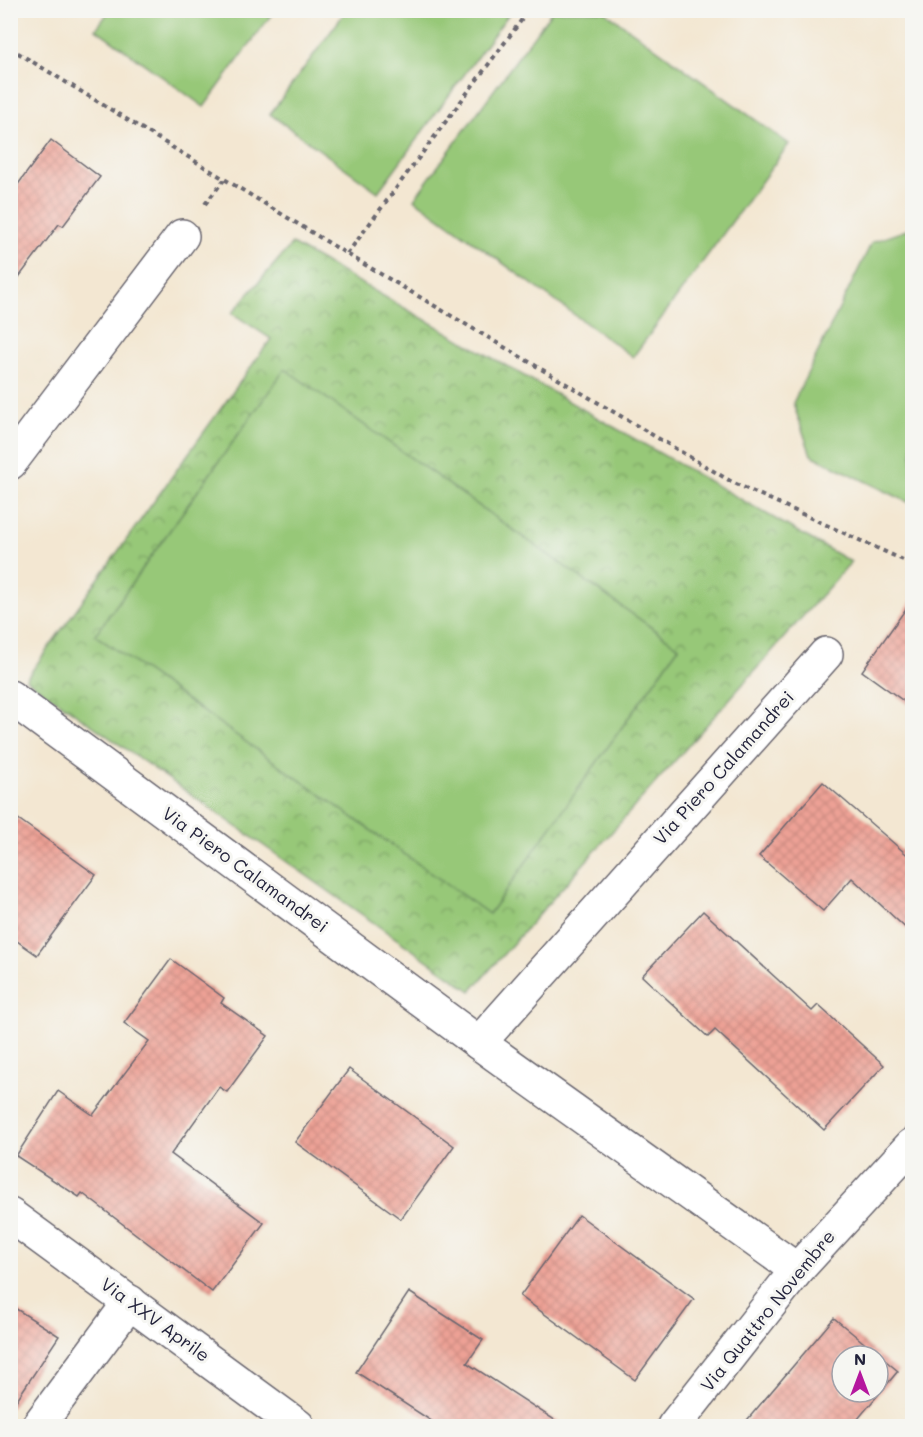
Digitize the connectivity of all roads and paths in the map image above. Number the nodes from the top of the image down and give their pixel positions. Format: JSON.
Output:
{"nodes":[{"id":1,"x":529,"y":10,"type":"edge"},
{"id":2,"x":10,"y":48,"type":"edge"},
{"id":3,"x":182,"y":236,"type":"dead end"},
{"id":4,"x":347,"y":254,"type":"junction"},
{"id":5,"x":10,"y":463,"type":"edge"},
{"id":6,"x":912,"y":564,"type":"edge"},
{"id":7,"x":826,"y":654,"type":"dead end"},
{"id":8,"x":10,"y":697,"type":"edge"},
{"id":9,"x":479,"y":1043,"type":"junction"},
{"id":10,"x":912,"y":1145,"type":"edge"},
{"id":11,"x":10,"y":1215,"type":"edge"},
{"id":12,"x":797,"y":1270,"type":"junction"},
{"id":13,"x":130,"y":1302,"type":"junction"},
{"id":14,"x":38,"y":1426,"type":"edge"},
{"id":15,"x":298,"y":1426,"type":"edge"},
{"id":16,"x":674,"y":1426,"type":"edge"}],
"edges":[{"from":1,"to":4,"type":"path"},
{"from":2,"to":4,"type":"path"},
{"from":3,"to":5,"type":"street"},
{"from":4,"to":6,"type":"path"},
{"from":7,"to":9,"type":"street","name":"Via Piero Calamandrei"},
{"from":8,"to":9,"type":"street","name":"Via Piero Calamandrei"},
{"from":9,"to":12,"type":"street","name":"Via Piero Calamandrei"},
{"from":10,"to":12,"type":"street","name":"Via Quattro Novembre"},
{"from":11,"to":13,"type":"street","name":"Via XXV Aprile"},
{"from":12,"to":16,"type":"street","name":"Via Quattro Novembre"},
{"from":13,"to":14,"type":"street"},
{"from":13,"to":15,"type":"street","name":"Via XXV Aprile"}]}
